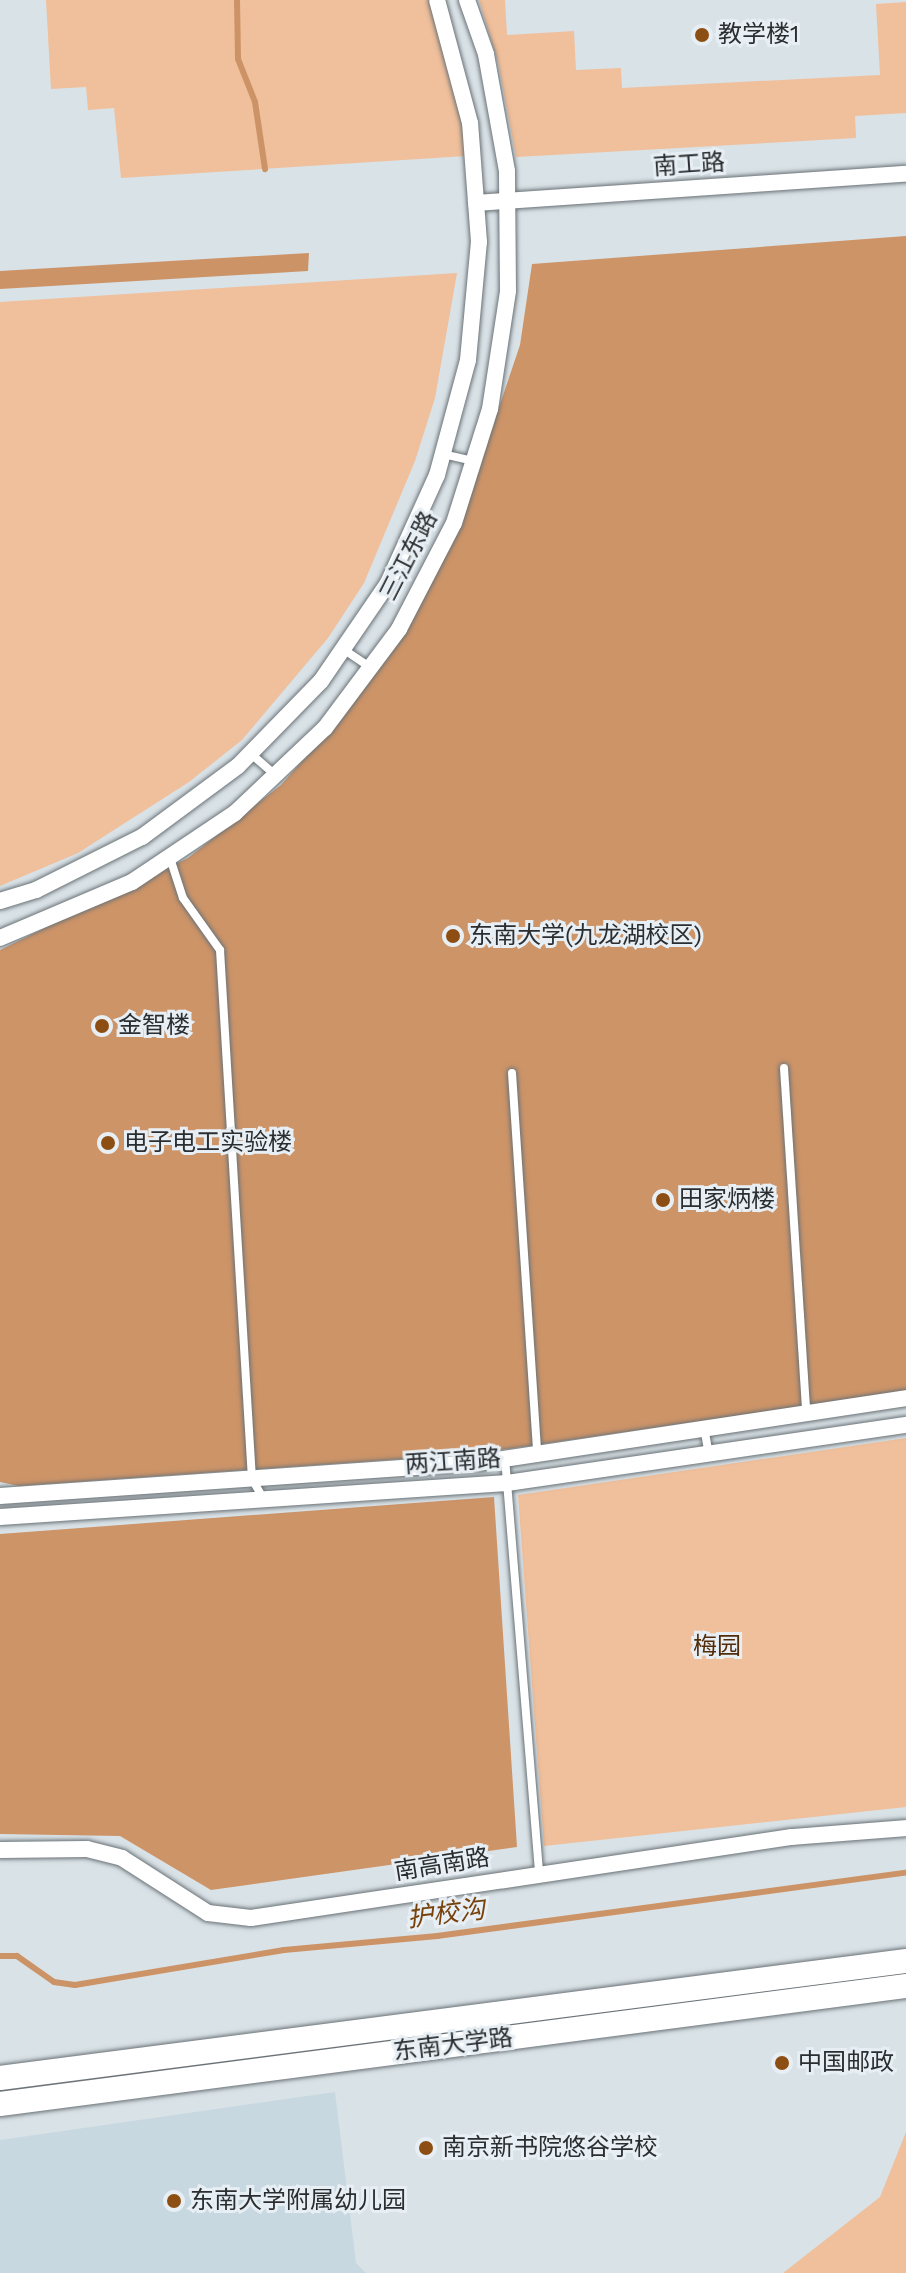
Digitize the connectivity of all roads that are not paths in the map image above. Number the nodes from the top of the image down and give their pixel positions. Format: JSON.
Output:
{"nodes":[{"id":1,"x":437,"y":0,"type":"edge"},
{"id":2,"x":467,"y":0,"type":"edge"},
{"id":3,"x":906,"y":174,"type":"edge"},
{"id":4,"x":509,"y":201,"type":"junction"},
{"id":5,"x":476,"y":203,"type":"junction"},
{"id":6,"x":443,"y":454,"type":"junction"},
{"id":7,"x":474,"y":462,"type":"junction"},
{"id":8,"x":342,"y":649,"type":"junction"},
{"id":9,"x":370,"y":667,"type":"junction"},
{"id":10,"x":250,"y":753,"type":"junction"},
{"id":11,"x":275,"y":775,"type":"junction"},
{"id":12,"x":170,"y":857,"type":"junction"},
{"id":13,"x":0,"y":901,"type":"edge"},
{"id":14,"x":0,"y":938,"type":"edge"},
{"id":15,"x":784,"y":1068,"type":"dead end"},
{"id":16,"x":512,"y":1073,"type":"dead end"},
{"id":17,"x":906,"y":1398,"type":"edge"},
{"id":18,"x":806,"y":1412,"type":"junction"},
{"id":19,"x":906,"y":1425,"type":"edge"},
{"id":20,"x":704,"y":1427,"type":"junction"},
{"id":21,"x":537,"y":1451,"type":"junction"},
{"id":22,"x":709,"y":1454,"type":"junction"},
{"id":23,"x":505,"y":1457,"type":"junction"},
{"id":24,"x":252,"y":1479,"type":"junction"},
{"id":25,"x":507,"y":1483,"type":"junction"},
{"id":26,"x":0,"y":1496,"type":"edge"},
{"id":27,"x":264,"y":1499,"type":"junction"},
{"id":28,"x":0,"y":1517,"type":"edge"},
{"id":29,"x":906,"y":1828,"type":"edge"},
{"id":30,"x":0,"y":1850,"type":"edge"},
{"id":31,"x":539,"y":1874,"type":"junction"},
{"id":32,"x":906,"y":1961,"type":"edge"},
{"id":33,"x":906,"y":1986,"type":"edge"},
{"id":34,"x":0,"y":2078,"type":"edge"},
{"id":35,"x":0,"y":2104,"type":"edge"}],
"edges":[{"from":1,"to":5,"type":"street","name":"三江东路"},
{"from":2,"to":4,"type":"street","name":"三江东路"},
{"from":3,"to":4,"type":"street","name":"南工路"},
{"from":4,"to":5,"type":"street","name":"南工路"},
{"from":4,"to":7,"type":"street","name":"三江东路"},
{"from":5,"to":6,"type":"street","name":"三江东路"},
{"from":6,"to":7,"type":"lane"},
{"from":6,"to":8,"type":"street","name":"三江东路"},
{"from":7,"to":9,"type":"street","name":"三江东路"},
{"from":8,"to":9,"type":"lane"},
{"from":8,"to":10,"type":"street","name":"三江东路"},
{"from":9,"to":11,"type":"street","name":"三江东路"},
{"from":10,"to":11,"type":"lane"},
{"from":10,"to":13,"type":"street","name":"三江东路"},
{"from":11,"to":12,"type":"street","name":"三江东路"},
{"from":12,"to":14,"type":"street","name":"三江东路"},
{"from":12,"to":24,"type":"lane"},
{"from":15,"to":18,"type":"lane"},
{"from":16,"to":21,"type":"lane"},
{"from":17,"to":18,"type":"street","name":"两江南路"},
{"from":18,"to":20,"type":"street","name":"两江南路"},
{"from":19,"to":22,"type":"street","name":"两江南路"},
{"from":20,"to":21,"type":"street","name":"两江南路"},
{"from":20,"to":22,"type":"lane"},
{"from":21,"to":23,"type":"street","name":"两江南路"},
{"from":22,"to":25,"type":"street","name":"两江南路"},
{"from":23,"to":24,"type":"street","name":"两江南路"},
{"from":23,"to":25,"type":"lane"},
{"from":24,"to":26,"type":"street","name":"两江南路"},
{"from":24,"to":27,"type":"lane"},
{"from":25,"to":27,"type":"street","name":"两江南路"},
{"from":25,"to":31,"type":"lane"},
{"from":27,"to":28,"type":"street","name":"两江南路"},
{"from":29,"to":31,"type":"street","name":"南高南路"},
{"from":30,"to":31,"type":"street","name":"南高南路"},
{"from":32,"to":34,"type":"main road","name":"东南大学路"},
{"from":33,"to":35,"type":"main road","name":"东南大学路"}]}
